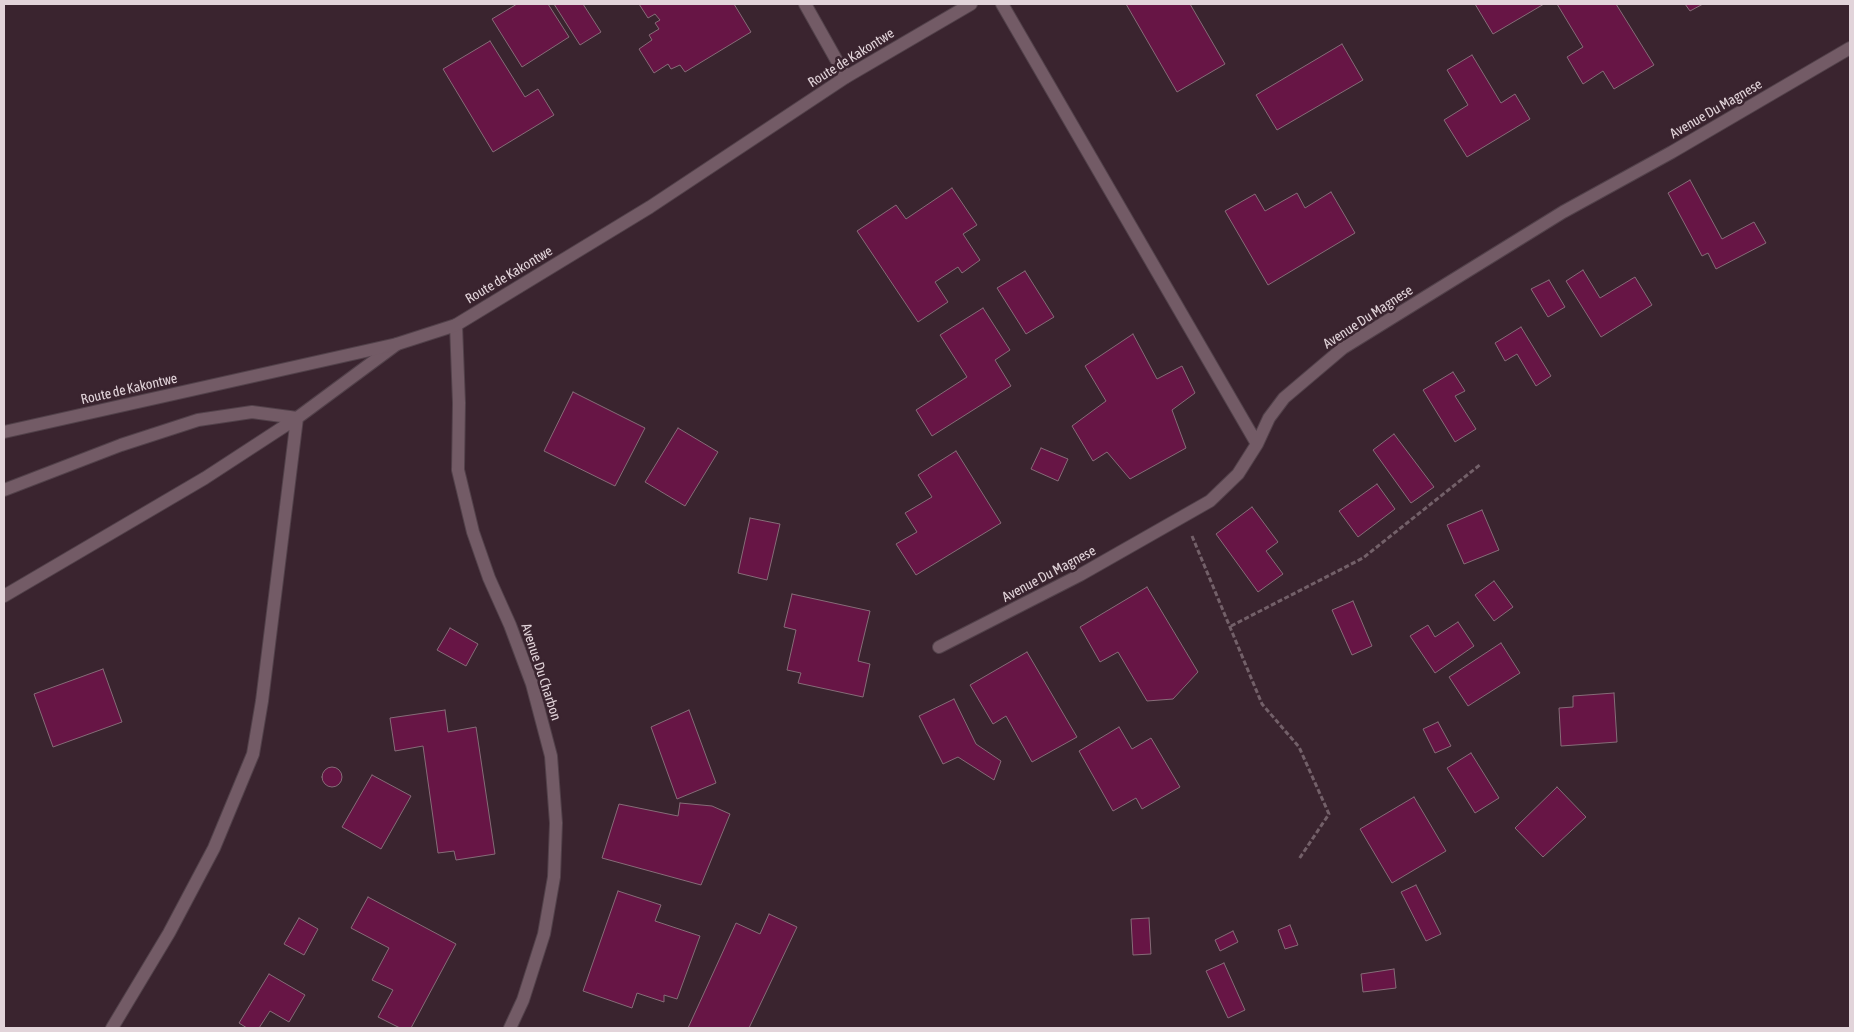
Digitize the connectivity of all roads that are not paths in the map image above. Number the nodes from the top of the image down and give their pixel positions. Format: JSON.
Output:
{"nodes":[{"id":1,"x":805,"y":4,"type":"edge"},
{"id":2,"x":971,"y":4,"type":"edge"},
{"id":3,"x":1002,"y":4,"type":"edge"},
{"id":4,"x":1850,"y":48,"type":"edge"},
{"id":5,"x":846,"y":77,"type":"junction"},
{"id":6,"x":456,"y":325,"type":"junction"},
{"id":7,"x":397,"y":344,"type":"junction"},
{"id":8,"x":297,"y":418,"type":"junction"},
{"id":9,"x":4,"y":432,"type":"edge"},
{"id":10,"x":1257,"y":444,"type":"junction"},
{"id":11,"x":4,"y":490,"type":"edge"},
{"id":12,"x":4,"y":596,"type":"edge"},
{"id":13,"x":939,"y":647,"type":"dead end"},
{"id":14,"x":112,"y":1028,"type":"edge"},
{"id":15,"x":510,"y":1028,"type":"edge"}],
"edges":[{"from":1,"to":5,"type":"street"},
{"from":2,"to":5,"type":"street","name":"Route de Kakontwe"},
{"from":3,"to":10,"type":"street"},
{"from":4,"to":10,"type":"street","name":"Avenue Du Magnese"},
{"from":5,"to":6,"type":"street","name":"Route de Kakontwe"},
{"from":6,"to":7,"type":"street","name":"Route de Kakontwe"},
{"from":6,"to":15,"type":"street","name":"Avenue Du Charbon"},
{"from":7,"to":8,"type":"street"},
{"from":7,"to":9,"type":"street","name":"Route de Kakontwe"},
{"from":8,"to":11,"type":"street"},
{"from":8,"to":12,"type":"street"},
{"from":8,"to":14,"type":"street"},
{"from":10,"to":13,"type":"street","name":"Avenue Du Magnese"}]}
